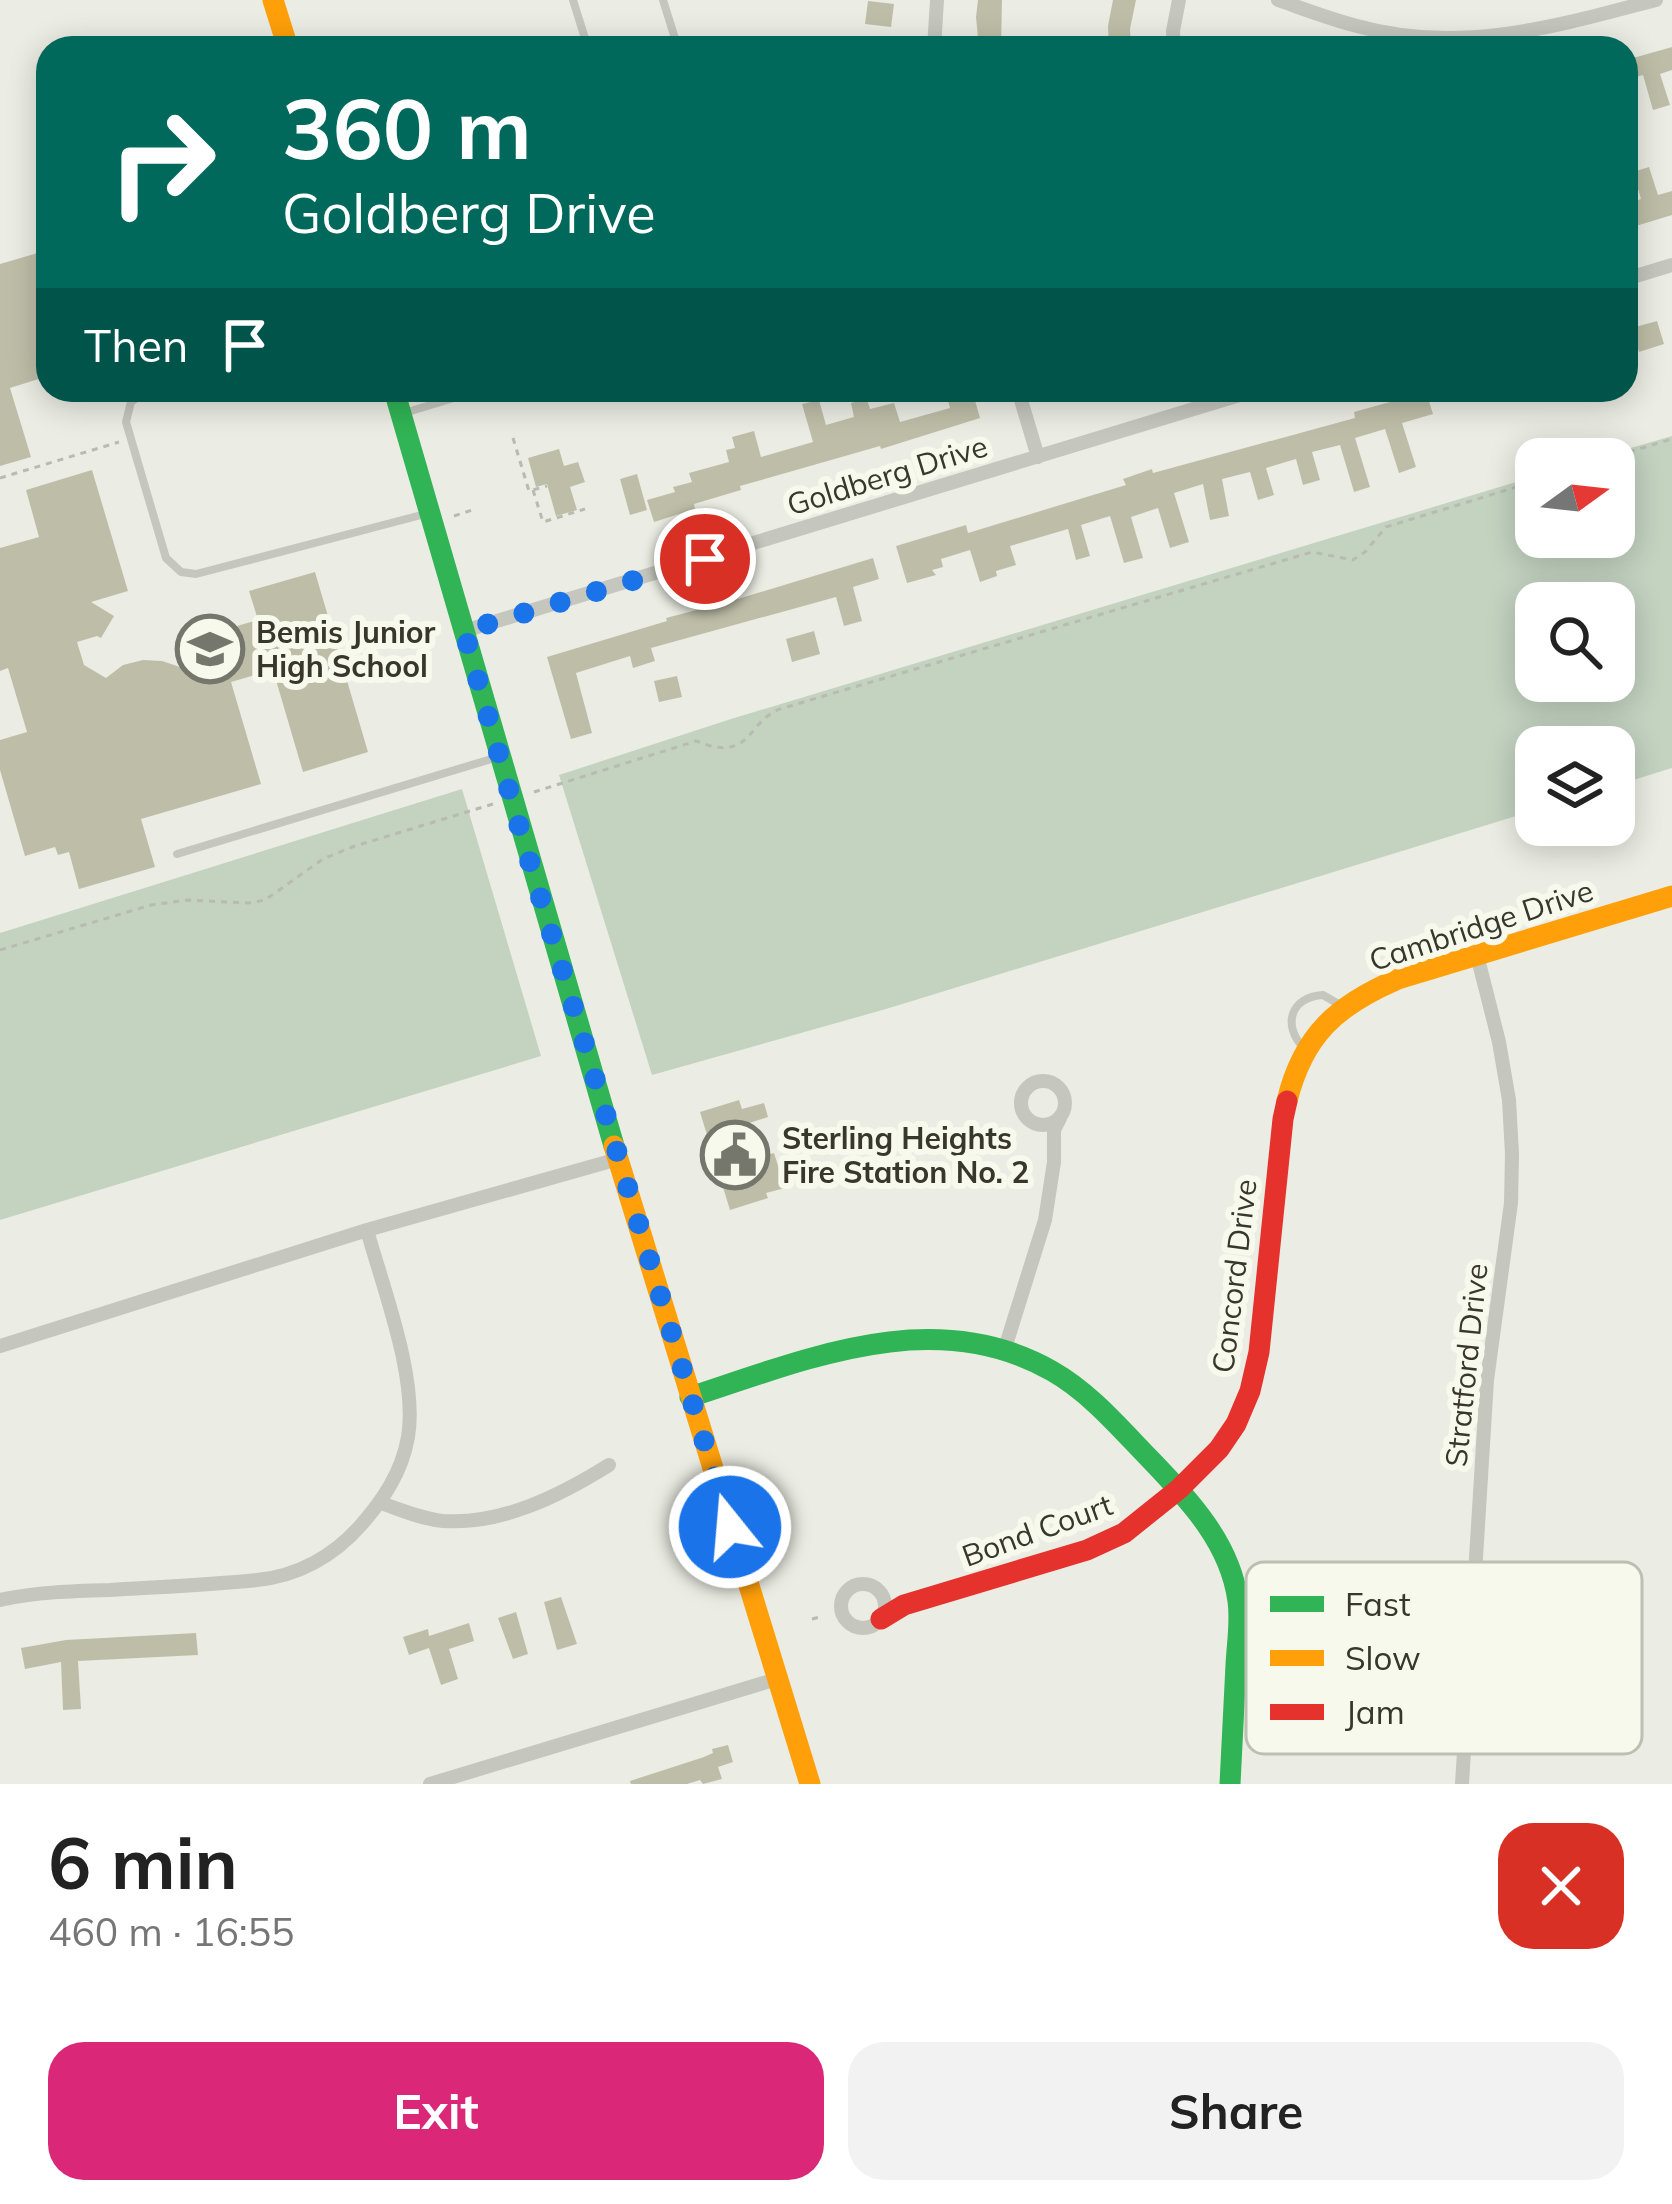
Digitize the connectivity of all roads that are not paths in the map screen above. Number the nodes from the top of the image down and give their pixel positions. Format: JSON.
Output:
{"nodes":[{"id":1,"x":273,"y":0,"type":"edge"},
{"id":2,"x":573,"y":0,"type":"edge"},
{"id":3,"x":663,"y":0,"type":"edge"},
{"id":4,"x":937,"y":0,"type":"edge"},
{"id":5,"x":1180,"y":0,"type":"edge"},
{"id":6,"x":1278,"y":0,"type":"edge"},
{"id":7,"x":1656,"y":0,"type":"edge"},
{"id":8,"x":284,"y":36,"type":"edge"},
{"id":9,"x":584,"y":36,"type":"edge"},
{"id":10,"x":674,"y":36,"type":"edge"},
{"id":11,"x":935,"y":36,"type":"edge"},
{"id":12,"x":1173,"y":36,"type":"edge"},
{"id":13,"x":1417,"y":36,"type":"edge"},
{"id":14,"x":1492,"y":36,"type":"edge"},
{"id":15,"x":1672,"y":265,"type":"edge"},
{"id":16,"x":1638,"y":275,"type":"edge"},
{"id":17,"x":131,"y":402,"type":"edge"},
{"id":18,"x":397,"y":402,"type":"edge"},
{"id":19,"x":440,"y":402,"type":"edge"},
{"id":20,"x":1022,"y":402,"type":"edge"},
{"id":21,"x":1217,"y":402,"type":"edge"},
{"id":22,"x":400,"y":414,"type":"junction"},
{"id":23,"x":1038,"y":457,"type":"junction"},
{"id":24,"x":429,"y":513,"type":"junction"},
{"id":25,"x":464,"y":631,"type":"junction"},
{"id":26,"x":500,"y":756,"type":"junction"},
{"id":27,"x":177,"y":854,"type":"dead end"},
{"id":28,"x":1672,"y":896,"type":"edge"},
{"id":29,"x":1478,"y":955,"type":"junction"},
{"id":30,"x":1343,"y":1007,"type":"junction"},
{"id":31,"x":1306,"y":1048,"type":"junction"},
{"id":32,"x":1060,"y":1118,"type":"junction"},
{"id":33,"x":1034,"y":1123,"type":"junction"},
{"id":34,"x":1053,"y":1143,"type":"junction"},
{"id":35,"x":618,"y":1159,"type":"junction"},
{"id":36,"x":1279,"y":1166,"type":"joint"},
{"id":37,"x":367,"y":1230,"type":"junction"},
{"id":38,"x":0,"y":1346,"type":"edge"},
{"id":39,"x":1005,"y":1348,"type":"junction"},
{"id":40,"x":690,"y":1396,"type":"junction"},
{"id":41,"x":609,"y":1465,"type":"dead end"},
{"id":42,"x":1179,"y":1489,"type":"junction"},
{"id":43,"x":381,"y":1503,"type":"junction"},
{"id":44,"x":1476,"y":1562,"type":"edge"},
{"id":45,"x":880,"y":1592,"type":"junction"},
{"id":46,"x":0,"y":1600,"type":"edge"},
{"id":47,"x":904,"y":1604,"type":"junction"},
{"id":48,"x":880,"y":1619,"type":"junction"},
{"id":49,"x":777,"y":1679,"type":"junction"},
{"id":50,"x":1464,"y":1754,"type":"edge"},
{"id":51,"x":430,"y":1784,"type":"edge"},
{"id":52,"x":810,"y":1784,"type":"edge"},
{"id":53,"x":1230,"y":1784,"type":"edge"},
{"id":54,"x":1462,"y":1784,"type":"edge"}],
"edges":[{"from":1,"to":8,"type":"street"},
{"from":2,"to":9,"type":"lane"},
{"from":3,"to":10,"type":"lane"},
{"from":4,"to":11,"type":"street"},
{"from":5,"to":12,"type":"street"},
{"from":6,"to":13,"type":"street"},
{"from":7,"to":14,"type":"street"},
{"from":15,"to":16,"type":"street"},
{"from":17,"to":24,"type":"lane"},
{"from":18,"to":22,"type":"street"},
{"from":19,"to":22,"type":"lane"},
{"from":20,"to":23,"type":"street"},
{"from":21,"to":23,"type":"street","name":"Goldberg Drive"},
{"from":22,"to":24,"type":"street"},
{"from":23,"to":25,"type":"street","name":"Goldberg Drive"},
{"from":24,"to":25,"type":"street"},
{"from":25,"to":26,"type":"street"},
{"from":26,"to":27,"type":"lane"},
{"from":26,"to":35,"type":"street"},
{"from":28,"to":29,"type":"street","name":"Cambridge Drive"},
{"from":29,"to":30,"type":"street","name":"Cambridge Drive"},
{"from":29,"to":44,"type":"street","name":"Stratford Drive"},
{"from":30,"to":31,"type":"street","name":"Cambridge Drive"},
{"from":30,"to":31,"type":"lane"},
{"from":31,"to":36,"type":"street","name":"Cambridge Drive"},
{"from":32,"to":33,"type":"street"},
{"from":32,"to":33,"type":"street"},
{"from":32,"to":34,"type":"street"},
{"from":33,"to":34,"type":"street"},
{"from":34,"to":39,"type":"street"},
{"from":35,"to":37,"type":"street"},
{"from":35,"to":40,"type":"street"},
{"from":36,"to":42,"type":"street","name":"Concord Drive"},
{"from":37,"to":38,"type":"street"},
{"from":37,"to":43,"type":"street"},
{"from":39,"to":40,"type":"street"},
{"from":39,"to":42,"type":"street"},
{"from":40,"to":49,"type":"street"},
{"from":41,"to":43,"type":"street"},
{"from":42,"to":47,"type":"street","name":"Bond Court"},
{"from":42,"to":53,"type":"street"},
{"from":43,"to":46,"type":"street"},
{"from":45,"to":47,"type":"street"},
{"from":45,"to":48,"type":"street"},
{"from":45,"to":48,"type":"street"},
{"from":47,"to":48,"type":"street","name":"Bond Court"},
{"from":49,"to":51,"type":"street"},
{"from":49,"to":52,"type":"street"},
{"from":50,"to":54,"type":"street","name":"Stratford Drive"}]}
